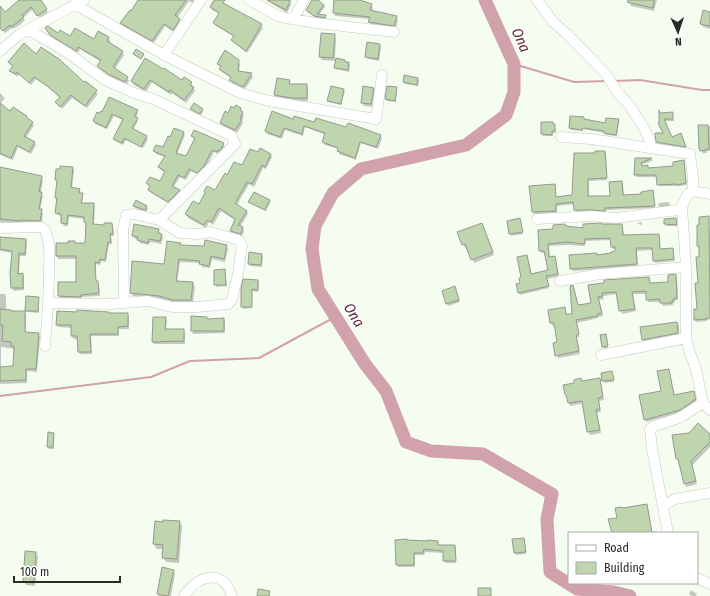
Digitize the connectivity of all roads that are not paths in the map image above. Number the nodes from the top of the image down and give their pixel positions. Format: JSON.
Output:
{"nodes":[{"id":1,"x":201,"y":0,"type":"edge"},
{"id":2,"x":249,"y":0,"type":"edge"},
{"id":3,"x":304,"y":0,"type":"edge"},
{"id":4,"x":537,"y":0,"type":"edge"},
{"id":5,"x":79,"y":2,"type":"edge"},
{"id":6,"x":293,"y":19,"type":"junction"},
{"id":7,"x":29,"y":30,"type":"junction"},
{"id":8,"x":394,"y":32,"type":"dead end"},
{"id":9,"x":0,"y":51,"type":"edge"},
{"id":10,"x":164,"y":55,"type":"junction"},
{"id":11,"x":382,"y":75,"type":"dead end"},
{"id":12,"x":561,"y":137,"type":"dead end"},
{"id":13,"x":650,"y":148,"type":"junction"},
{"id":14,"x":693,"y":191,"type":"junction"},
{"id":15,"x":710,"y":194,"type":"edge"},
{"id":16,"x":682,"y":207,"type":"junction"},
{"id":17,"x":537,"y":219,"type":"dead end"},
{"id":18,"x":159,"y":220,"type":"junction"},
{"id":19,"x":0,"y":228,"type":"edge"},
{"id":20,"x":686,"y":267,"type":"junction"},
{"id":21,"x":560,"y":281,"type":"dead end"},
{"id":22,"x":49,"y":302,"type":"junction"},
{"id":23,"x":124,"y":303,"type":"junction"},
{"id":24,"x":686,"y":338,"type":"junction"},
{"id":25,"x":45,"y":346,"type":"dead end"},
{"id":26,"x":601,"y":355,"type":"dead end"},
{"id":27,"x":706,"y":406,"type":"edge"},
{"id":28,"x":710,"y":493,"type":"edge"},
{"id":29,"x":663,"y":506,"type":"junction"},
{"id":30,"x":668,"y":532,"type":"edge"},
{"id":31,"x":698,"y":578,"type":"edge"},
{"id":32,"x":710,"y":584,"type":"edge"},
{"id":33,"x":184,"y":596,"type":"edge"},
{"id":34,"x":232,"y":596,"type":"edge"}],
"edges":[{"from":1,"to":10,"type":"street"},
{"from":2,"to":6,"type":"street"},
{"from":3,"to":6,"type":"street"},
{"from":4,"to":13,"type":"street"},
{"from":5,"to":7,"type":"street"},
{"from":5,"to":10,"type":"street"},
{"from":6,"to":8,"type":"street"},
{"from":7,"to":9,"type":"street"},
{"from":7,"to":18,"type":"street"},
{"from":10,"to":11,"type":"street"},
{"from":12,"to":13,"type":"street"},
{"from":13,"to":14,"type":"street"},
{"from":14,"to":15,"type":"street"},
{"from":14,"to":16,"type":"street"},
{"from":16,"to":17,"type":"street"},
{"from":16,"to":20,"type":"street"},
{"from":18,"to":23,"type":"street"},
{"from":18,"to":23,"type":"street"},
{"from":19,"to":22,"type":"street"},
{"from":20,"to":21,"type":"street"},
{"from":20,"to":24,"type":"street"},
{"from":22,"to":23,"type":"street"},
{"from":22,"to":25,"type":"street"},
{"from":24,"to":26,"type":"street"},
{"from":24,"to":27,"type":"street"},
{"from":27,"to":29,"type":"street"},
{"from":28,"to":29,"type":"street"},
{"from":29,"to":30,"type":"street"},
{"from":31,"to":32,"type":"street"},
{"from":33,"to":34,"type":"street"}]}
